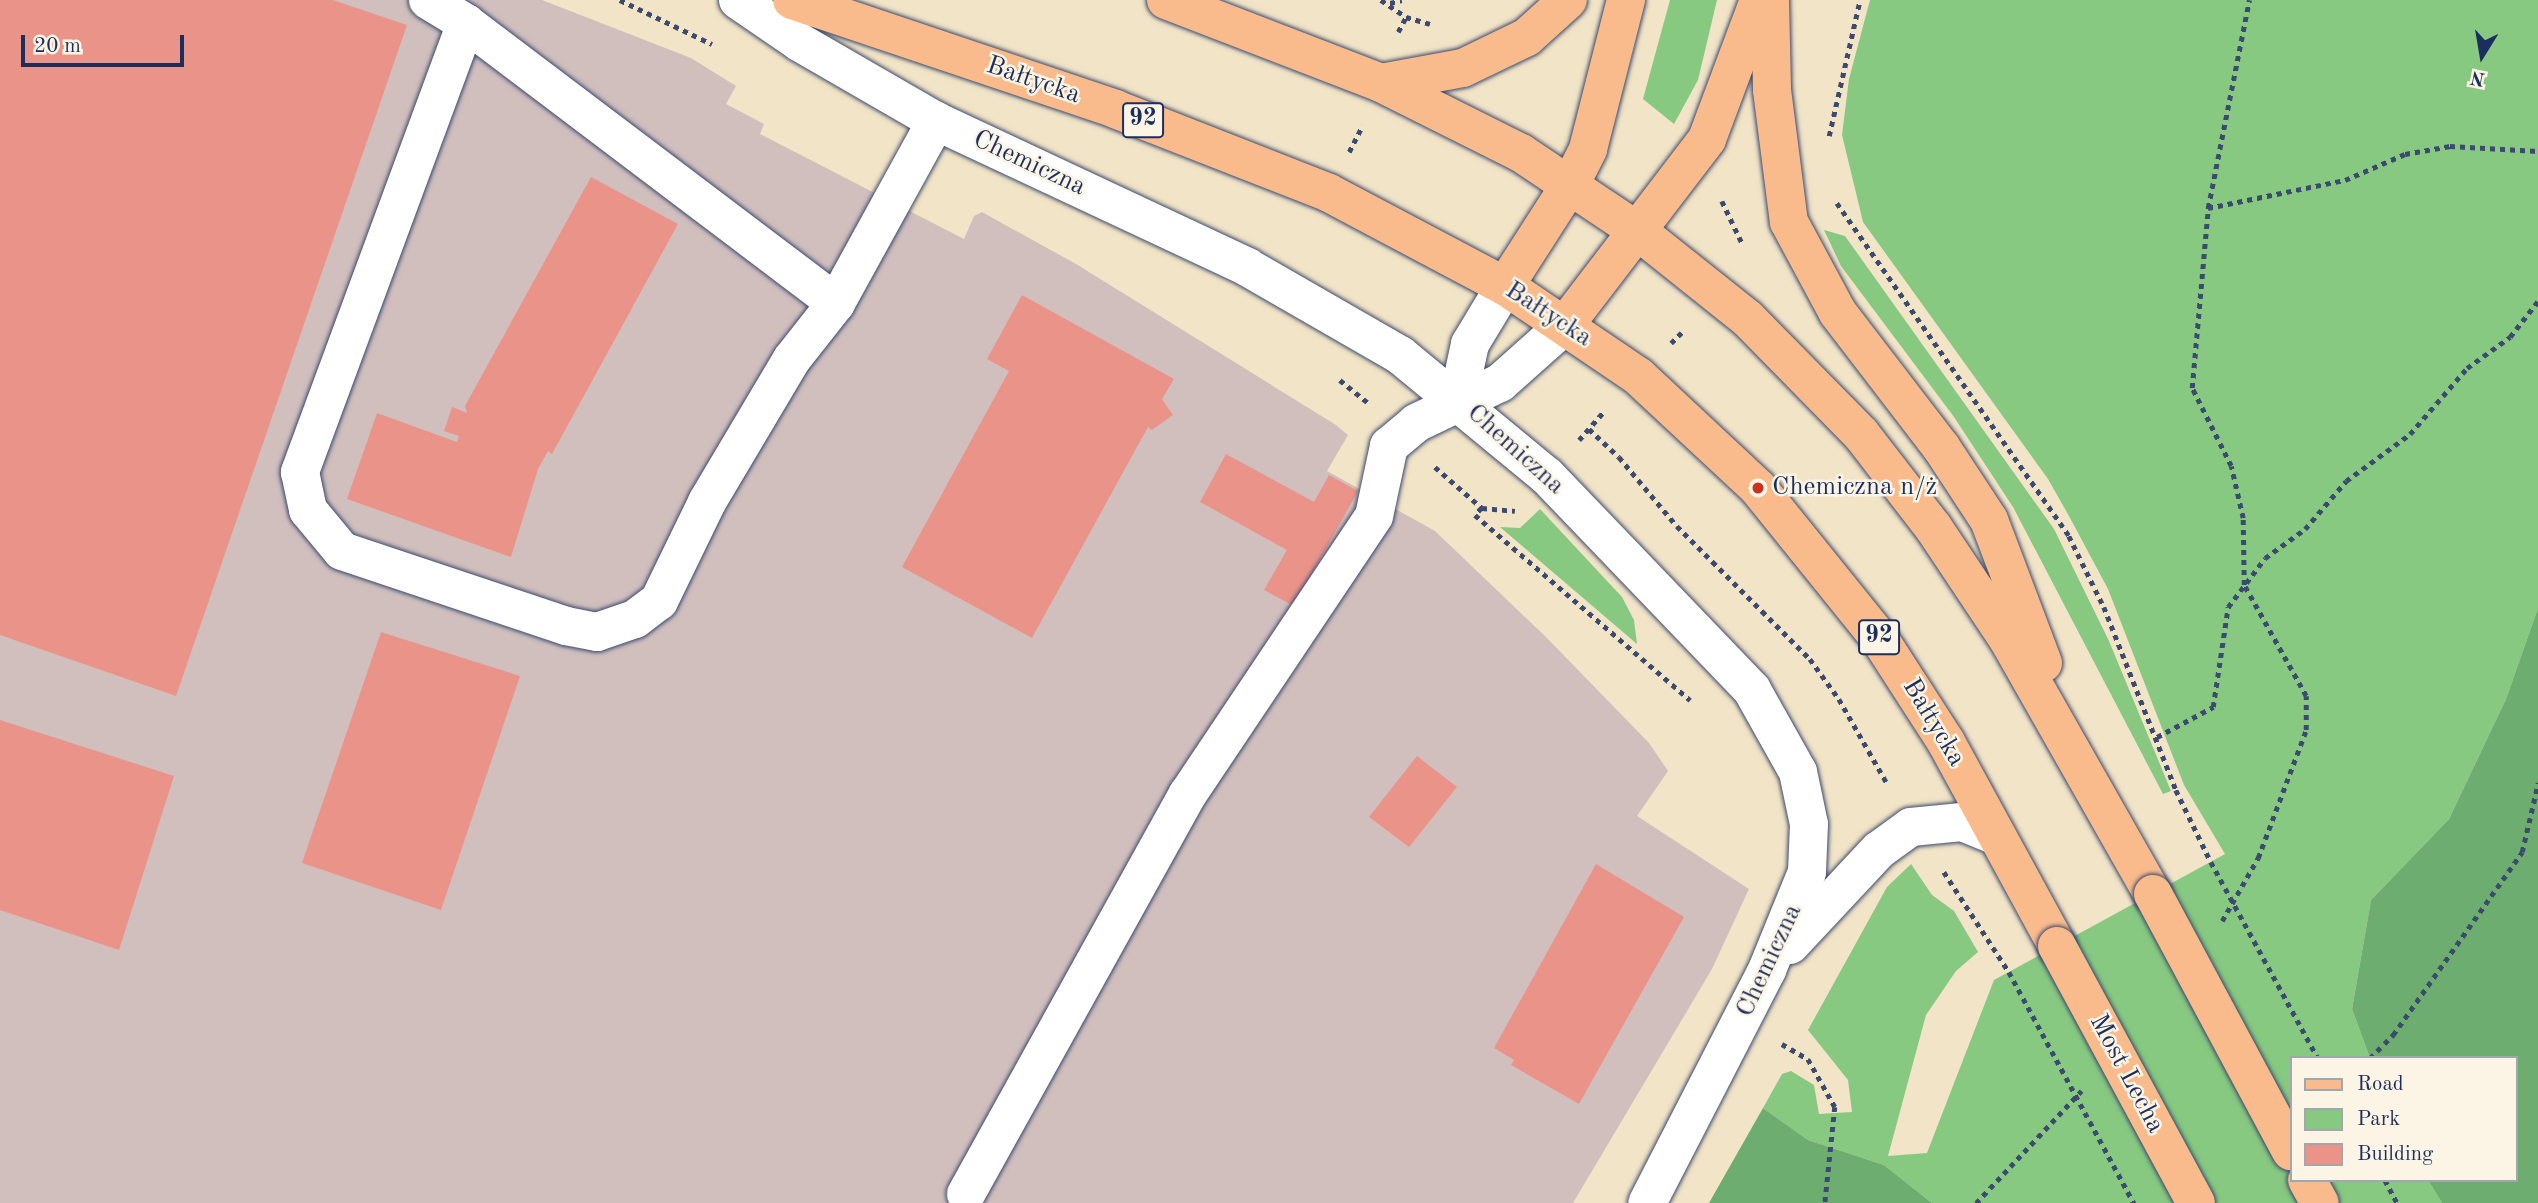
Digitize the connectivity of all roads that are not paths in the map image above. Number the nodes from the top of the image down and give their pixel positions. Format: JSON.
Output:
{"nodes":[{"id":1,"x":428,"y":0,"type":"edge"},
{"id":2,"x":738,"y":0,"type":"edge"},
{"id":3,"x":792,"y":0,"type":"edge"},
{"id":4,"x":1166,"y":0,"type":"edge"},
{"id":5,"x":1568,"y":0,"type":"edge"},
{"id":6,"x":1626,"y":0,"type":"edge"},
{"id":7,"x":1759,"y":0,"type":"edge"},
{"id":8,"x":1770,"y":0,"type":"edge"},
{"id":9,"x":466,"y":23,"type":"junction"},
{"id":10,"x":1381,"y":83,"type":"junction"},
{"id":11,"x":936,"y":121,"type":"junction"},
{"id":12,"x":1571,"y":183,"type":"junction"},
{"id":13,"x":1639,"y":232,"type":"junction"},
{"id":14,"x":1505,"y":286,"type":"junction"},
{"id":15,"x":836,"y":303,"type":"junction"},
{"id":16,"x":1565,"y":324,"type":"junction"},
{"id":17,"x":1458,"y":400,"type":"junction"},
{"id":18,"x":2078,"y":759,"type":"junction"},
{"id":19,"x":1996,"y":836,"type":"junction"},
{"id":20,"x":2057,"y":946,"type":"joint"},
{"id":21,"x":1767,"y":970,"type":"junction"},
{"id":22,"x":2290,"y":1149,"type":"edge"},
{"id":23,"x":2308,"y":1182,"type":"edge"},
{"id":24,"x":966,"y":1194,"type":"dead end"},
{"id":25,"x":1647,"y":1203,"type":"edge"},
{"id":26,"x":2196,"y":1203,"type":"edge"},
{"id":27,"x":2320,"y":1203,"type":"edge"}],
"edges":[{"from":1,"to":9,"type":"street"},
{"from":2,"to":11,"type":"street","name":"Chemiczna"},
{"from":3,"to":14,"type":"main road","name":"Bałtycka","number":"92"},
{"from":4,"to":10,"type":"main road"},
{"from":5,"to":10,"type":"main road"},
{"from":6,"to":12,"type":"main road"},
{"from":7,"to":13,"type":"main road"},
{"from":8,"to":18,"type":"main road"},
{"from":9,"to":15,"type":"street"},
{"from":9,"to":15,"type":"street"},
{"from":10,"to":12,"type":"main road"},
{"from":11,"to":15,"type":"street"},
{"from":11,"to":17,"type":"street","name":"Chemiczna"},
{"from":12,"to":13,"type":"main road"},
{"from":12,"to":14,"type":"main road"},
{"from":13,"to":16,"type":"main road"},
{"from":13,"to":18,"type":"main road"},
{"from":14,"to":16,"type":"main road","name":"Bałtycka","number":"92"},
{"from":14,"to":17,"type":"street"},
{"from":16,"to":17,"type":"street"},
{"from":16,"to":19,"type":"main road","name":"Bałtycka","number":"92"},
{"from":17,"to":21,"type":"street","name":"Chemiczna"},
{"from":17,"to":24,"type":"street"},
{"from":18,"to":22,"type":"main road","bridge":true},
{"from":19,"to":20,"type":"main road","name":"Bałtycka","number":"92"},
{"from":19,"to":21,"type":"street"},
{"from":20,"to":26,"type":"main road","name":"Most Lecha","number":"92","bridge":true},
{"from":21,"to":25,"type":"street","name":"Chemiczna"},
{"from":23,"to":27,"type":"main road"}]}
